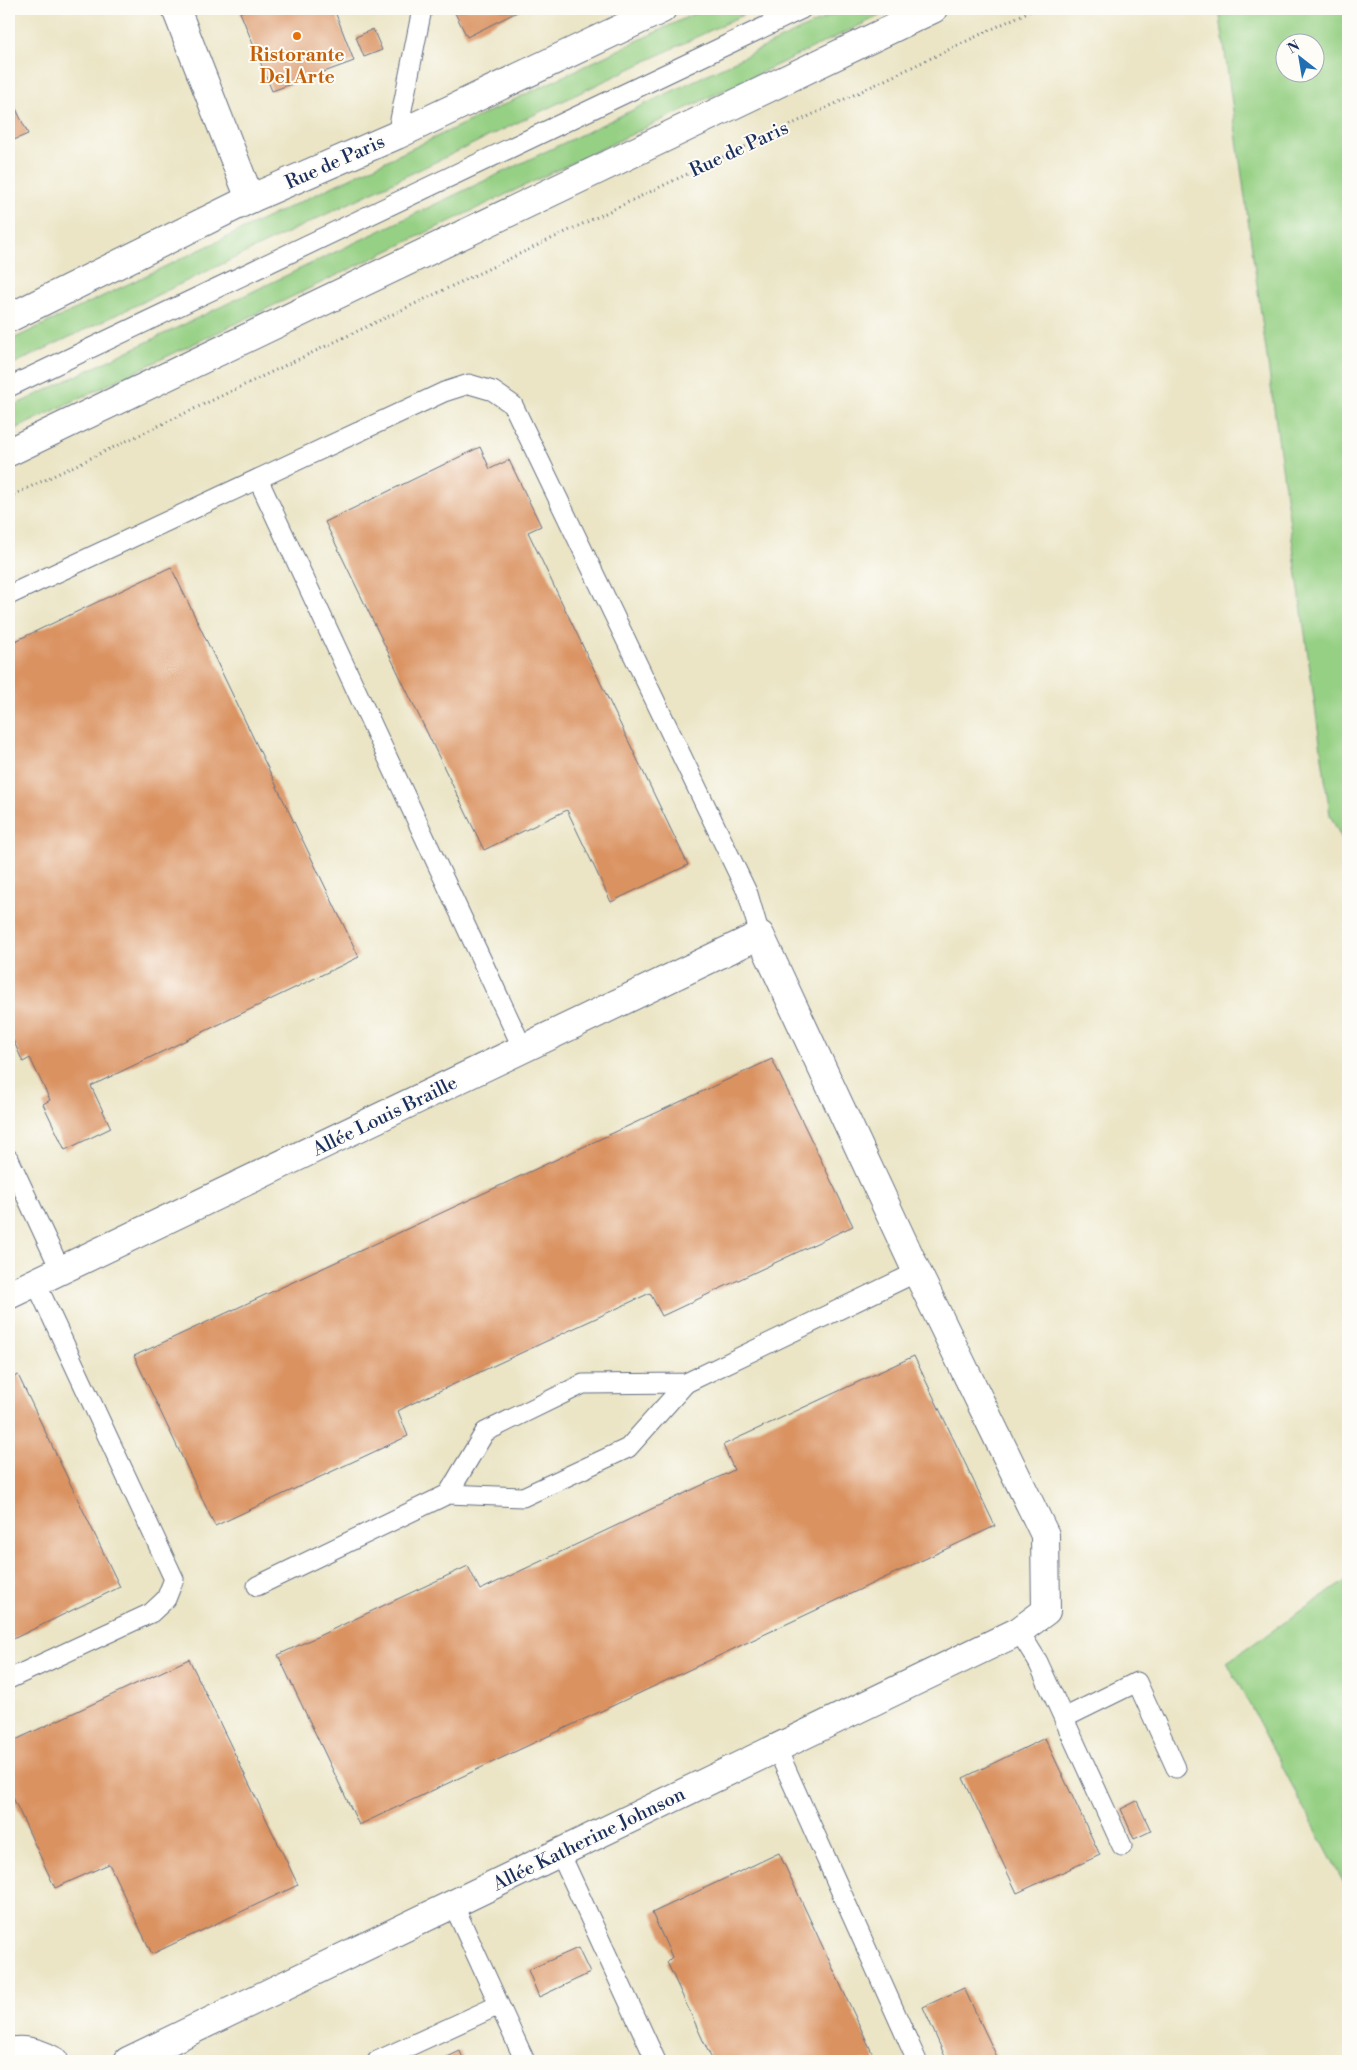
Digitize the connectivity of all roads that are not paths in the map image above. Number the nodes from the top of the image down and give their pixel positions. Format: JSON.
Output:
{"nodes":[{"id":1,"x":176,"y":9,"type":"edge"},
{"id":2,"x":422,"y":9,"type":"edge"},
{"id":3,"x":662,"y":9,"type":"edge"},
{"id":4,"x":802,"y":9,"type":"edge"},
{"id":5,"x":933,"y":9,"type":"edge"},
{"id":6,"x":397,"y":135,"type":"junction"},
{"id":7,"x":250,"y":199,"type":"junction"},
{"id":8,"x":9,"y":318,"type":"edge"},
{"id":9,"x":9,"y":387,"type":"edge"},
{"id":10,"x":9,"y":452,"type":"edge"},
{"id":11,"x":258,"y":479,"type":"junction"},
{"id":12,"x":9,"y":595,"type":"edge"},
{"id":13,"x":760,"y":935,"type":"junction"},
{"id":14,"x":523,"y":1049,"type":"junction"},
{"id":15,"x":11,"y":1167,"type":"edge"},
{"id":16,"x":61,"y":1272,"type":"junction"},
{"id":17,"x":917,"y":1272,"type":"junction"},
{"id":18,"x":36,"y":1283,"type":"junction"},
{"id":19,"x":9,"y":1296,"type":"edge"},
{"id":20,"x":686,"y":1383,"type":"junction"},
{"id":21,"x":448,"y":1494,"type":"junction"},
{"id":22,"x":257,"y":1586,"type":"dead end"},
{"id":23,"x":1019,"y":1631,"type":"junction"},
{"id":24,"x":9,"y":1679,"type":"edge"},
{"id":25,"x":1064,"y":1718,"type":"junction"},
{"id":26,"x":777,"y":1749,"type":"junction"},
{"id":27,"x":1176,"y":1768,"type":"dead end"},
{"id":28,"x":1122,"y":1846,"type":"dead end"},
{"id":29,"x":560,"y":1853,"type":"junction"},
{"id":30,"x":453,"y":1904,"type":"junction"},
{"id":31,"x":499,"y":2005,"type":"junction"},
{"id":32,"x":9,"y":2052,"type":"edge"},
{"id":33,"x":162,"y":2054,"type":"edge"},
{"id":34,"x":54,"y":2061,"type":"edge"},
{"id":35,"x":128,"y":2061,"type":"edge"},
{"id":36,"x":377,"y":2061,"type":"edge"},
{"id":37,"x":525,"y":2061,"type":"edge"},
{"id":38,"x":656,"y":2061,"type":"edge"},
{"id":39,"x":916,"y":2061,"type":"edge"}],
"edges":[{"from":1,"to":7,"type":"street"},
{"from":2,"to":6,"type":"lane"},
{"from":3,"to":6,"type":"street","name":"Rue de Paris"},
{"from":4,"to":9,"type":"lane"},
{"from":5,"to":10,"type":"street"},
{"from":6,"to":7,"type":"street","name":"Rue de Paris"},
{"from":7,"to":8,"type":"street","name":"Rue de Paris"},
{"from":11,"to":12,"type":"lane"},
{"from":11,"to":13,"type":"lane"},
{"from":11,"to":14,"type":"lane"},
{"from":13,"to":14,"type":"street","name":"Allée Louis Braille"},
{"from":13,"to":17,"type":"street"},
{"from":14,"to":16,"type":"street","name":"Allée Louis Braille"},
{"from":15,"to":16,"type":"lane"},
{"from":16,"to":18,"type":"street","name":"Allée Louis Braille"},
{"from":17,"to":20,"type":"lane"},
{"from":17,"to":23,"type":"street","name":"Allée Katherine Johnson"},
{"from":18,"to":19,"type":"street","name":"Allée Louis Braille"},
{"from":18,"to":24,"type":"lane"},
{"from":20,"to":21,"type":"lane"},
{"from":20,"to":21,"type":"lane"},
{"from":21,"to":22,"type":"lane"},
{"from":23,"to":25,"type":"lane"},
{"from":23,"to":26,"type":"street","name":"Allée Katherine Johnson"},
{"from":25,"to":27,"type":"lane"},
{"from":25,"to":28,"type":"lane"},
{"from":26,"to":29,"type":"street","name":"Allée Katherine Johnson"},
{"from":26,"to":39,"type":"lane"},
{"from":29,"to":30,"type":"street","name":"Allée Katherine Johnson"},
{"from":29,"to":38,"type":"lane"},
{"from":30,"to":31,"type":"lane"},
{"from":30,"to":33,"type":"street","name":"Allée Katherine Johnson"},
{"from":31,"to":36,"type":"lane"},
{"from":31,"to":37,"type":"lane"},
{"from":32,"to":34,"type":"street"},
{"from":33,"to":35,"type":"street","name":"Allée Katherine Johnson"}]}
